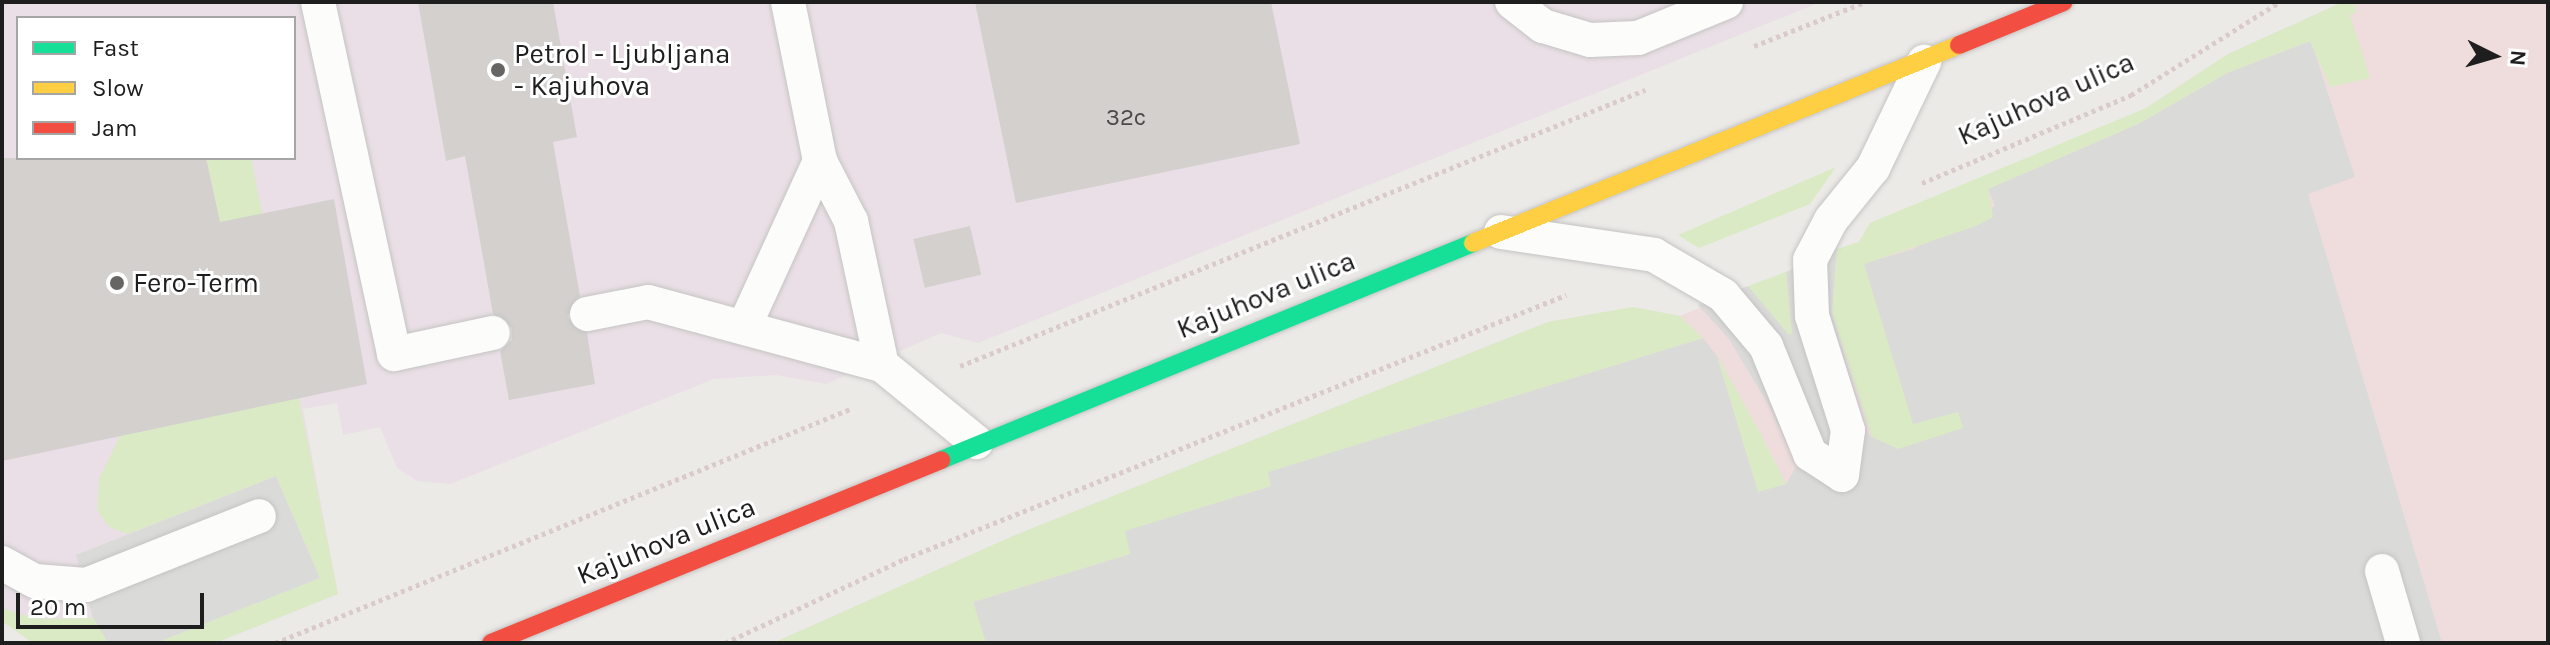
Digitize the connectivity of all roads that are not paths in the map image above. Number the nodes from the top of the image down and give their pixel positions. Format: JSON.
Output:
{"nodes":[{"id":1,"x":318,"y":2,"type":"edge"},
{"id":2,"x":788,"y":2,"type":"edge"},
{"id":3,"x":1512,"y":2,"type":"edge"},
{"id":4,"x":1726,"y":2,"type":"edge"},
{"id":5,"x":2064,"y":2,"type":"edge"},
{"id":6,"x":1924,"y":62,"type":"junction"},
{"id":7,"x":820,"y":161,"type":"junction"},
{"id":8,"x":1501,"y":232,"type":"junction"},
{"id":9,"x":587,"y":314,"type":"dead end"},
{"id":10,"x":744,"y":327,"type":"junction"},
{"id":11,"x":493,"y":333,"type":"dead end"},
{"id":12,"x":882,"y":365,"type":"junction"},
{"id":13,"x":976,"y":442,"type":"junction"},
{"id":14,"x":259,"y":516,"type":"dead end"},
{"id":15,"x":2,"y":563,"type":"edge"},
{"id":16,"x":2382,"y":571,"type":"dead end"},
{"id":17,"x":491,"y":643,"type":"edge"},
{"id":18,"x":2403,"y":643,"type":"edge"}],
"edges":[{"from":1,"to":11,"type":"lane"},
{"from":2,"to":7,"type":"lane"},
{"from":3,"to":4,"type":"lane"},
{"from":5,"to":6,"type":"main road","name":"Kajuhova ulica"},
{"from":6,"to":8,"type":"main road","name":"Kajuhova ulica"},
{"from":6,"to":8,"type":"lane"},
{"from":7,"to":10,"type":"lane"},
{"from":7,"to":12,"type":"lane"},
{"from":8,"to":13,"type":"main road","name":"Kajuhova ulica"},
{"from":9,"to":10,"type":"lane"},
{"from":10,"to":12,"type":"lane"},
{"from":12,"to":13,"type":"lane"},
{"from":13,"to":17,"type":"main road","name":"Kajuhova ulica"},
{"from":14,"to":15,"type":"lane"},
{"from":16,"to":18,"type":"lane"}]}
